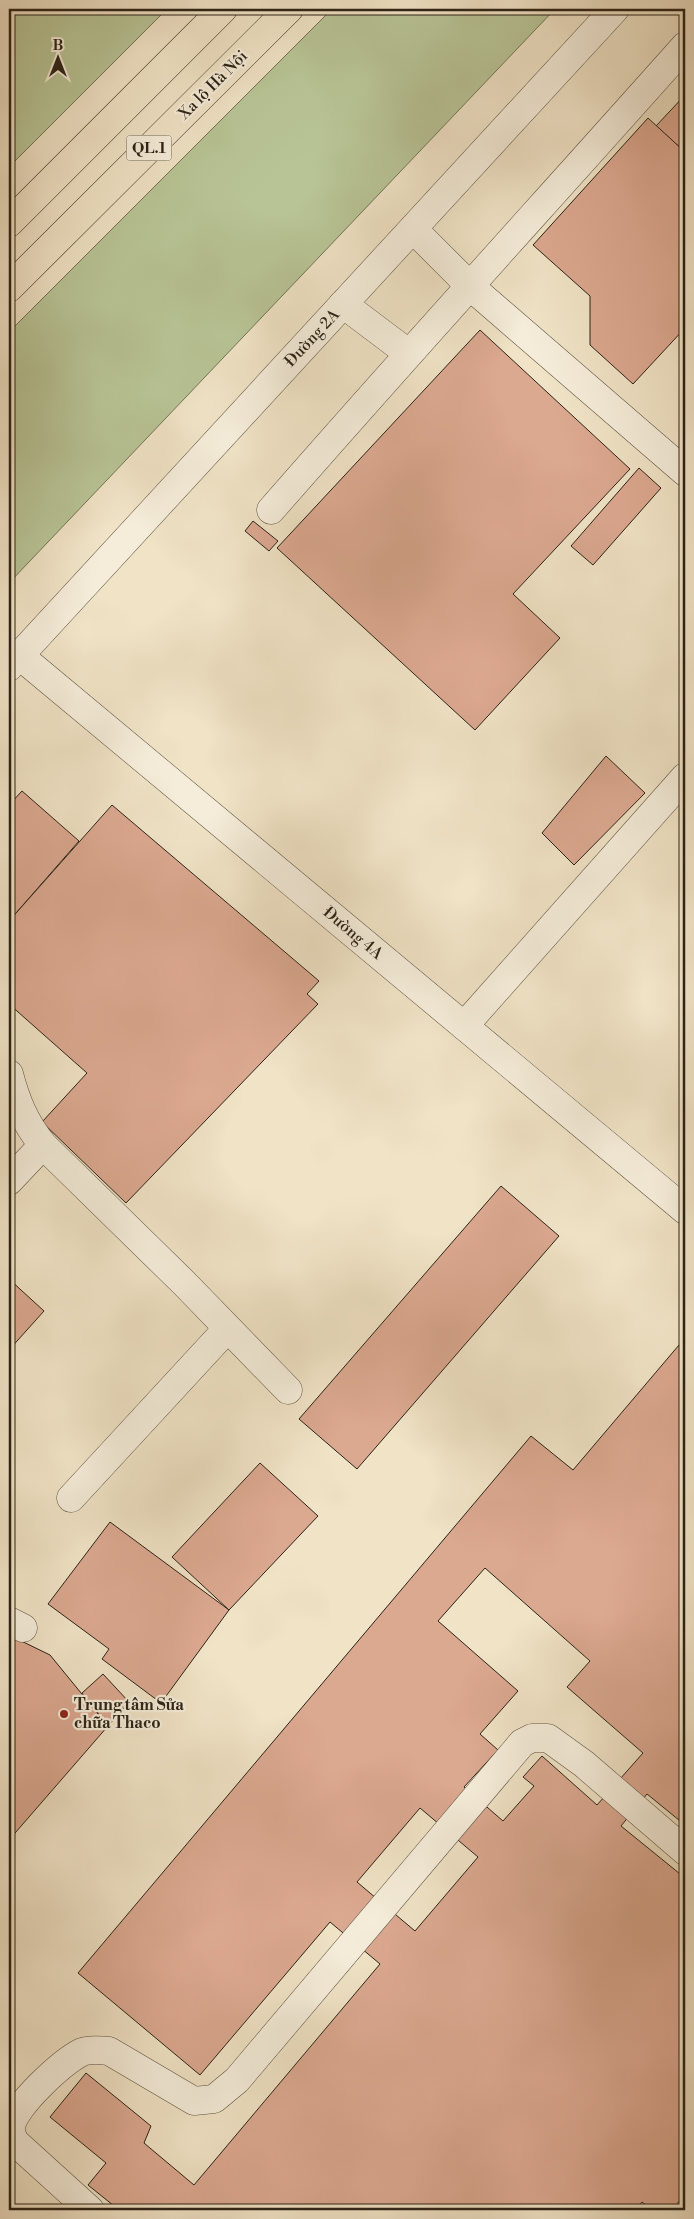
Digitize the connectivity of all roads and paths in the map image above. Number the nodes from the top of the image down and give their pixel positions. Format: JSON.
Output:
{"nodes":[{"id":1,"x":223,"y":9,"type":"edge"},
{"id":2,"x":289,"y":9,"type":"edge"},
{"id":3,"x":615,"y":9,"type":"edge"},
{"id":4,"x":685,"y":46,"type":"edge"},
{"id":5,"x":9,"y":223,"type":"edge"},
{"id":6,"x":413,"y":229,"type":"junction"},
{"id":7,"x":471,"y":287,"type":"junction"},
{"id":8,"x":9,"y":288,"type":"edge"},
{"id":9,"x":344,"y":304,"type":"junction"},
{"id":10,"x":408,"y":353,"type":"junction"},
{"id":11,"x":685,"y":472,"type":"edge"},
{"id":12,"x":271,"y":510,"type":"dead end"},
{"id":13,"x":14,"y":662,"type":"edge"},
{"id":14,"x":685,"y":777,"type":"edge"},
{"id":15,"x":464,"y":1026,"type":"junction"},
{"id":16,"x":9,"y":1074,"type":"edge"},
{"id":17,"x":43,"y":1146,"type":"junction"},
{"id":18,"x":9,"y":1181,"type":"edge"},
{"id":19,"x":685,"y":1210,"type":"edge"},
{"id":20,"x":227,"y":1329,"type":"junction"},
{"id":21,"x":288,"y":1390,"type":"dead end"},
{"id":22,"x":71,"y":1498,"type":"dead end"},
{"id":23,"x":685,"y":1852,"type":"edge"},
{"id":24,"x":90,"y":2210,"type":"edge"}],
"edges":[{"from":1,"to":5,"type":"highway","number":"QL.1"},
{"from":2,"to":8,"type":"highway","name":"Xa lộ Hà Nội","number":"QL.1"},
{"from":3,"to":6,"type":"street","name":"Đường 2A"},
{"from":4,"to":7,"type":"street"},
{"from":6,"to":7,"type":"street"},
{"from":6,"to":9,"type":"street","name":"Đường 2A"},
{"from":7,"to":10,"type":"street"},
{"from":7,"to":11,"type":"street"},
{"from":9,"to":10,"type":"street"},
{"from":9,"to":13,"type":"street","name":"Đường 2A"},
{"from":10,"to":12,"type":"street"},
{"from":13,"to":15,"type":"street","name":"Đường 4A"},
{"from":14,"to":15,"type":"street"},
{"from":15,"to":19,"type":"street","name":"Đường 4A"},
{"from":16,"to":17,"type":"street"},
{"from":17,"to":18,"type":"street"},
{"from":17,"to":20,"type":"street"},
{"from":20,"to":21,"type":"street"},
{"from":20,"to":22,"type":"street"},
{"from":23,"to":24,"type":"street"}]}
